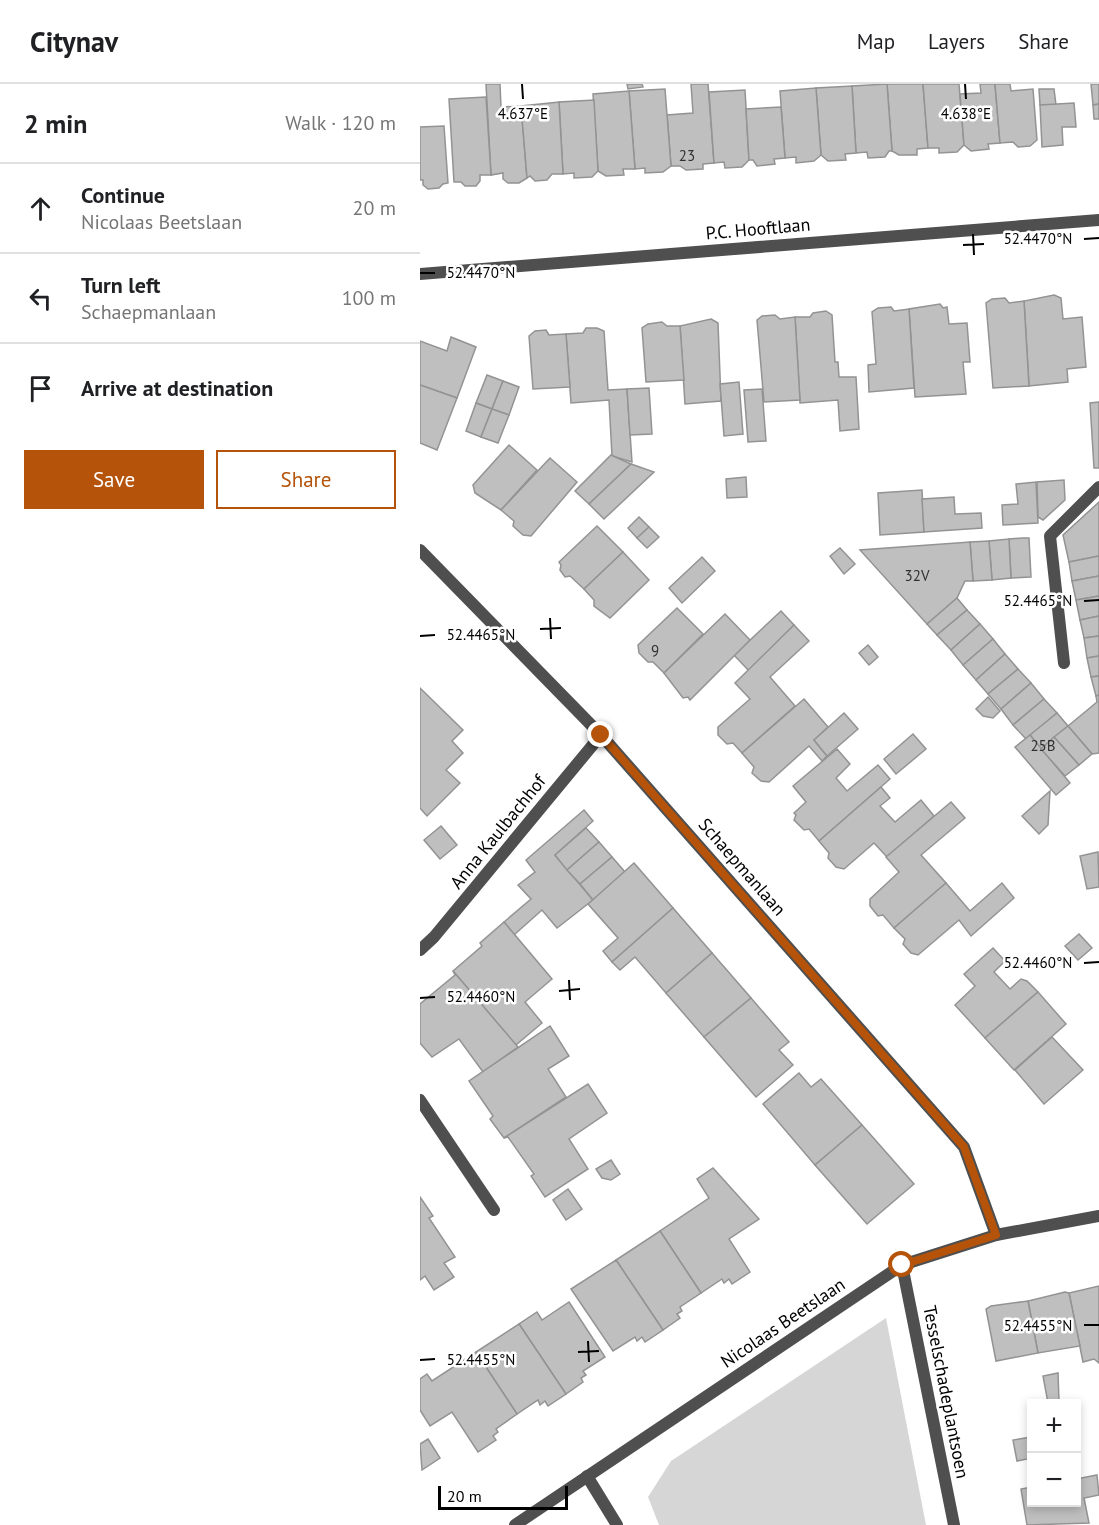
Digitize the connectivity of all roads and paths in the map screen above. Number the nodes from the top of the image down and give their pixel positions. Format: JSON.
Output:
{"nodes":[{"id":1,"x":1099,"y":220,"type":"edge"},
{"id":2,"x":420,"y":274,"type":"edge"},
{"id":3,"x":1099,"y":487,"type":"edge"},
{"id":4,"x":420,"y":550,"type":"edge"},
{"id":5,"x":1064,"y":663,"type":"dead end"},
{"id":6,"x":601,"y":735,"type":"junction"},
{"id":7,"x":420,"y":950,"type":"edge"},
{"id":8,"x":420,"y":1100,"type":"edge"},
{"id":9,"x":494,"y":1210,"type":"dead end"},
{"id":10,"x":1099,"y":1216,"type":"edge"},
{"id":11,"x":996,"y":1235,"type":"junction"},
{"id":12,"x":902,"y":1265,"type":"junction"},
{"id":13,"x":587,"y":1476,"type":"junction"},
{"id":14,"x":515,"y":1525,"type":"edge"},
{"id":15,"x":617,"y":1525,"type":"edge"},
{"id":16,"x":954,"y":1525,"type":"edge"}],
"edges":[{"from":1,"to":2,"type":"street","name":"P.C. Hooftlaan"},
{"from":3,"to":5,"type":"street"},
{"from":4,"to":6,"type":"street","name":"Schaepmanlaan"},
{"from":6,"to":7,"type":"street","name":"Anna Kaulbachhof"},
{"from":6,"to":11,"type":"street","name":"Schaepmanlaan"},
{"from":8,"to":9,"type":"street"},
{"from":10,"to":11,"type":"street","name":"Nicolaas Beetslaan"},
{"from":11,"to":12,"type":"street","name":"Nicolaas Beetslaan"},
{"from":12,"to":13,"type":"street","name":"Nicolaas Beetslaan"},
{"from":12,"to":16,"type":"street","name":"Tesselschadeplantsoen"},
{"from":13,"to":14,"type":"street","name":"Nicolaas Beetslaan"},
{"from":13,"to":15,"type":"street"}]}
